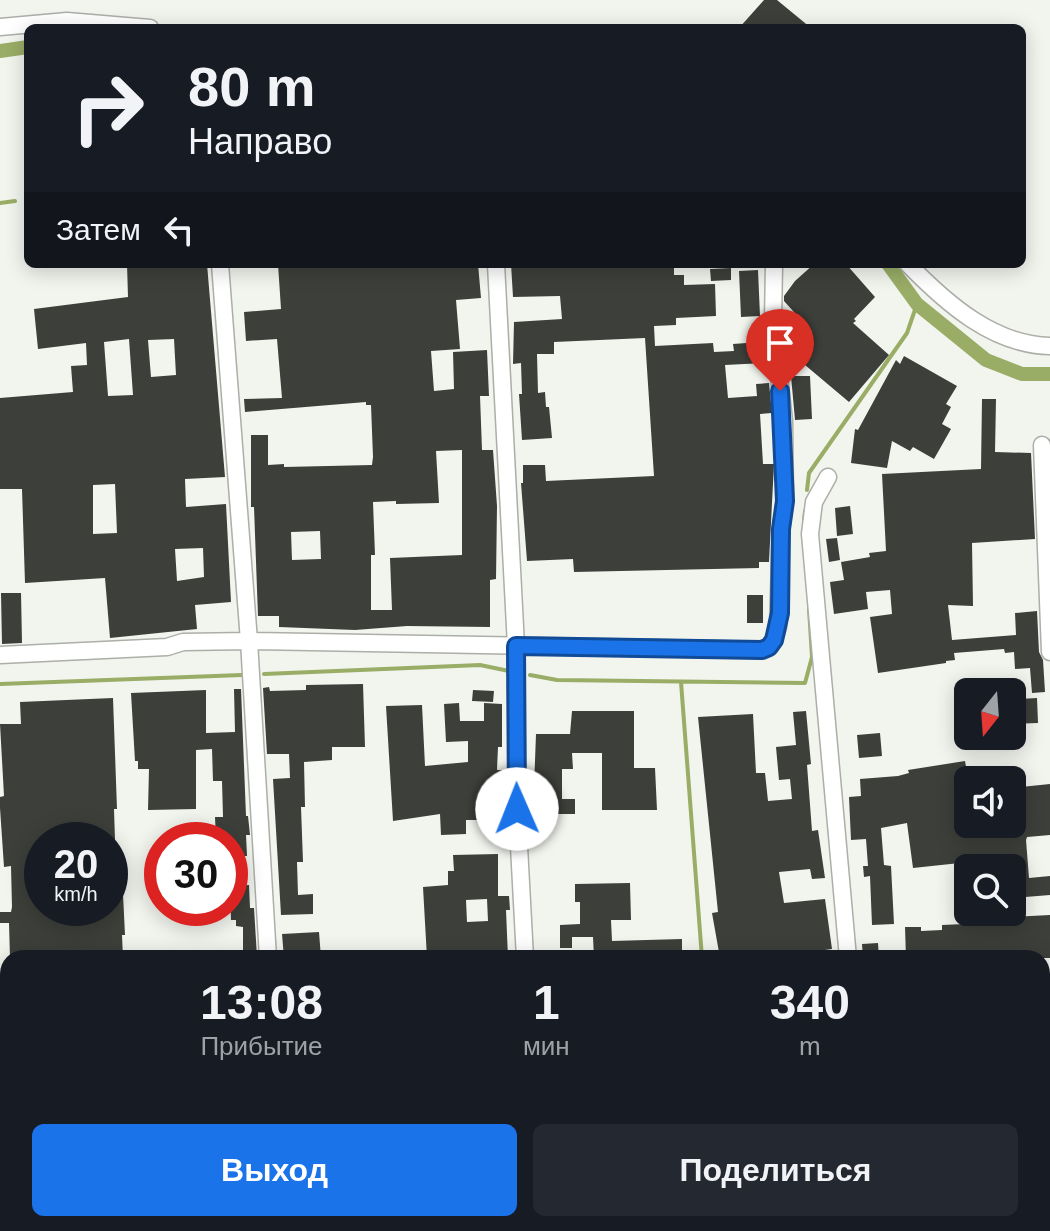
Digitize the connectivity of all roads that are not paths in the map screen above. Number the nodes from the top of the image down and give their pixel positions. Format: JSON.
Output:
{"nodes":[{"id":1,"x":34,"y":24,"type":"edge"},
{"id":2,"x":103,"y":24,"type":"edge"},
{"id":3,"x":24,"y":25,"type":"edge"},
{"id":4,"x":0,"y":27,"type":"edge"},
{"id":5,"x":220,"y":268,"type":"edge"},
{"id":6,"x":496,"y":268,"type":"edge"},
{"id":7,"x":774,"y":268,"type":"edge"},
{"id":8,"x":912,"y":268,"type":"edge"},
{"id":9,"x":1050,"y":346,"type":"edge"},
{"id":10,"x":1042,"y":445,"type":"dead end"},
{"id":11,"x":828,"y":477,"type":"dead end"},
{"id":12,"x":785,"y":501,"type":"junction"},
{"id":13,"x":814,"y":502,"type":"junction"},
{"id":14,"x":249,"y":641,"type":"junction"},
{"id":15,"x":516,"y":646,"type":"junction"},
{"id":16,"x":1050,"y":652,"type":"edge"},
{"id":17,"x":0,"y":655,"type":"edge"},
{"id":18,"x":268,"y":950,"type":"edge"},
{"id":19,"x":525,"y":950,"type":"edge"},
{"id":20,"x":847,"y":950,"type":"edge"}],
"edges":[{"from":1,"to":2,"type":"street"},
{"from":3,"to":4,"type":"street"},
{"from":5,"to":14,"type":"street"},
{"from":6,"to":15,"type":"street"},
{"from":7,"to":12,"type":"street"},
{"from":8,"to":9,"type":"street"},
{"from":10,"to":16,"type":"street"},
{"from":11,"to":13,"type":"street"},
{"from":12,"to":13,"type":"street"},
{"from":12,"to":15,"type":"street"},
{"from":13,"to":20,"type":"street"},
{"from":14,"to":15,"type":"street"},
{"from":14,"to":17,"type":"street"},
{"from":14,"to":18,"type":"street"},
{"from":15,"to":19,"type":"street"}]}
